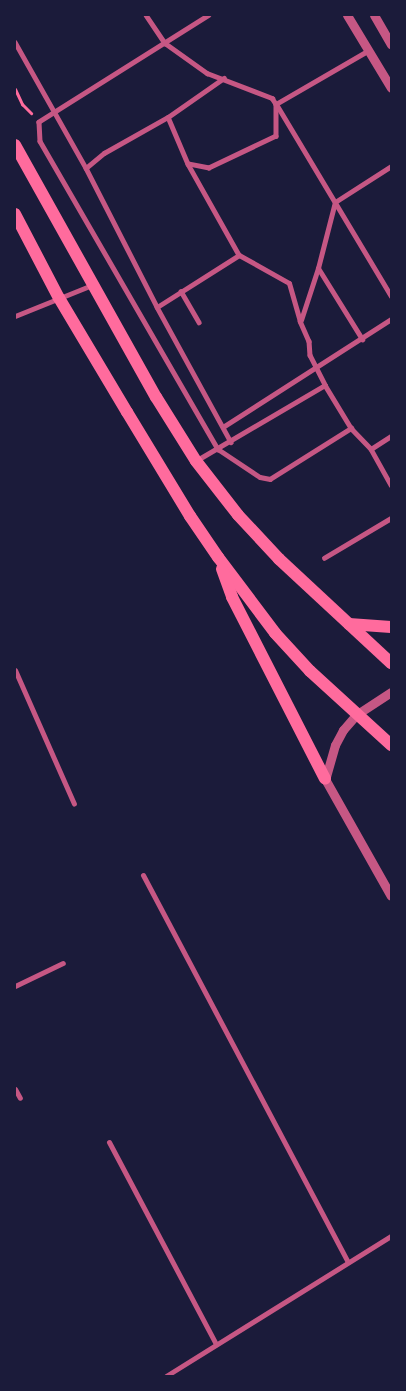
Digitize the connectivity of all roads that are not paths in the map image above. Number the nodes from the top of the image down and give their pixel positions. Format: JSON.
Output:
{"nodes":[{"id":1,"x":146,"y":15,"type":"edge"},
{"id":2,"x":209,"y":15,"type":"edge"},
{"id":3,"x":348,"y":15,"type":"edge"},
{"id":4,"x":374,"y":15,"type":"edge"},
{"id":5,"x":15,"y":42,"type":"edge"},
{"id":6,"x":164,"y":42,"type":"junction"},
{"id":7,"x":391,"y":44,"type":"edge"},
{"id":8,"x":369,"y":50,"type":"junction"},
{"id":9,"x":224,"y":78,"type":"junction"},
{"id":10,"x":391,"y":88,"type":"edge"},
{"id":11,"x":276,"y":104,"type":"junction"},
{"id":12,"x":56,"y":112,"type":"junction"},
{"id":13,"x":168,"y":117,"type":"junction"},
{"id":14,"x":15,"y":146,"type":"edge"},
{"id":15,"x":188,"y":164,"type":"junction"},
{"id":16,"x":391,"y":166,"type":"edge"},
{"id":17,"x":86,"y":168,"type":"junction"},
{"id":18,"x":335,"y":202,"type":"junction"},
{"id":19,"x":15,"y":214,"type":"edge"},
{"id":20,"x":239,"y":255,"type":"junction"},
{"id":21,"x":318,"y":268,"type":"junction"},
{"id":22,"x":92,"y":285,"type":"junction"},
{"id":23,"x":181,"y":291,"type":"junction"},
{"id":24,"x":391,"y":296,"type":"edge"},
{"id":25,"x":59,"y":298,"type":"junction"},
{"id":26,"x":157,"y":307,"type":"junction"},
{"id":27,"x":15,"y":316,"type":"edge"},
{"id":28,"x":391,"y":319,"type":"edge"},
{"id":29,"x":300,"y":321,"type":"junction"},
{"id":30,"x":199,"y":322,"type":"dead end"},
{"id":31,"x":362,"y":339,"type":"junction"},
{"id":32,"x":316,"y":368,"type":"junction"},
{"id":33,"x":326,"y":385,"type":"junction"},
{"id":34,"x":223,"y":427,"type":"junction"},
{"id":35,"x":352,"y":428,"type":"junction"},
{"id":36,"x":391,"y":436,"type":"edge"},
{"id":37,"x":231,"y":442,"type":"junction"},
{"id":38,"x":218,"y":449,"type":"junction"},
{"id":39,"x":370,"y":449,"type":"junction"},
{"id":40,"x":196,"y":461,"type":"junction"},
{"id":41,"x":391,"y":485,"type":"edge"},
{"id":42,"x":391,"y":518,"type":"edge"},
{"id":43,"x":218,"y":557,"type":"junction"},
{"id":44,"x":324,"y":558,"type":"dead end"},
{"id":45,"x":349,"y":624,"type":"junction"},
{"id":46,"x":391,"y":627,"type":"edge"},
{"id":47,"x":391,"y":663,"type":"edge"},
{"id":48,"x":15,"y":670,"type":"edge"},
{"id":49,"x":391,"y":692,"type":"edge"},
{"id":50,"x":356,"y":715,"type":"junction"},
{"id":51,"x":391,"y":745,"type":"edge"},
{"id":52,"x":325,"y":778,"type":"junction"},
{"id":53,"x":74,"y":804,"type":"dead end"},
{"id":54,"x":143,"y":875,"type":"dead end"},
{"id":55,"x":391,"y":896,"type":"edge"},
{"id":56,"x":63,"y":963,"type":"dead end"},
{"id":57,"x":15,"y":986,"type":"edge"},
{"id":58,"x":15,"y":1089,"type":"edge"},
{"id":59,"x":20,"y":1098,"type":"dead end"},
{"id":60,"x":109,"y":1142,"type":"dead end"},
{"id":61,"x":391,"y":1236,"type":"edge"},
{"id":62,"x":348,"y":1262,"type":"junction"},
{"id":63,"x":216,"y":1344,"type":"junction"},
{"id":64,"x":166,"y":1376,"type":"edge"}],
"edges":[{"from":1,"to":6,"type":"street"},
{"from":2,"to":6,"type":"street"},
{"from":3,"to":8,"type":"street"},
{"from":4,"to":7,"type":"street"},
{"from":5,"to":12,"type":"street"},
{"from":6,"to":9,"type":"street"},
{"from":6,"to":12,"type":"street"},
{"from":8,"to":10,"type":"street"},
{"from":8,"to":11,"type":"street"},
{"from":9,"to":11,"type":"street"},
{"from":9,"to":13,"type":"street"},
{"from":11,"to":15,"type":"street"},
{"from":11,"to":18,"type":"street"},
{"from":12,"to":17,"type":"street"},
{"from":12,"to":38,"type":"street"},
{"from":13,"to":15,"type":"street"},
{"from":13,"to":17,"type":"street"},
{"from":14,"to":22,"type":"main road"},
{"from":15,"to":20,"type":"street"},
{"from":16,"to":18,"type":"street"},
{"from":17,"to":26,"type":"street"},
{"from":18,"to":21,"type":"street"},
{"from":18,"to":24,"type":"street"},
{"from":19,"to":25,"type":"main road"},
{"from":20,"to":23,"type":"street"},
{"from":20,"to":29,"type":"street"},
{"from":21,"to":29,"type":"street"},
{"from":21,"to":31,"type":"street"},
{"from":22,"to":25,"type":"street"},
{"from":22,"to":40,"type":"main road"},
{"from":23,"to":26,"type":"street"},
{"from":23,"to":30,"type":"street"},
{"from":25,"to":27,"type":"street"},
{"from":25,"to":43,"type":"main road"},
{"from":26,"to":34,"type":"street"},
{"from":28,"to":31,"type":"street"},
{"from":29,"to":32,"type":"street"},
{"from":31,"to":32,"type":"street"},
{"from":32,"to":33,"type":"street"},
{"from":32,"to":34,"type":"street"},
{"from":33,"to":35,"type":"street"},
{"from":33,"to":37,"type":"street"},
{"from":34,"to":37,"type":"street"},
{"from":35,"to":38,"type":"street"},
{"from":35,"to":39,"type":"street"},
{"from":36,"to":39,"type":"street"},
{"from":37,"to":38,"type":"street"},
{"from":38,"to":40,"type":"street"},
{"from":39,"to":41,"type":"street"},
{"from":40,"to":45,"type":"main road"},
{"from":42,"to":44,"type":"street"},
{"from":43,"to":50,"type":"main road"},
{"from":43,"to":52,"type":"main road"},
{"from":45,"to":46,"type":"main road"},
{"from":45,"to":47,"type":"main road"},
{"from":48,"to":53,"type":"street"},
{"from":49,"to":50,"type":"street"},
{"from":50,"to":51,"type":"main road"},
{"from":50,"to":52,"type":"street"},
{"from":52,"to":55,"type":"street"},
{"from":54,"to":62,"type":"street"},
{"from":56,"to":57,"type":"street"},
{"from":58,"to":59,"type":"street"},
{"from":60,"to":63,"type":"street"},
{"from":61,"to":62,"type":"street"},
{"from":62,"to":63,"type":"street"},
{"from":63,"to":64,"type":"street"}]}
